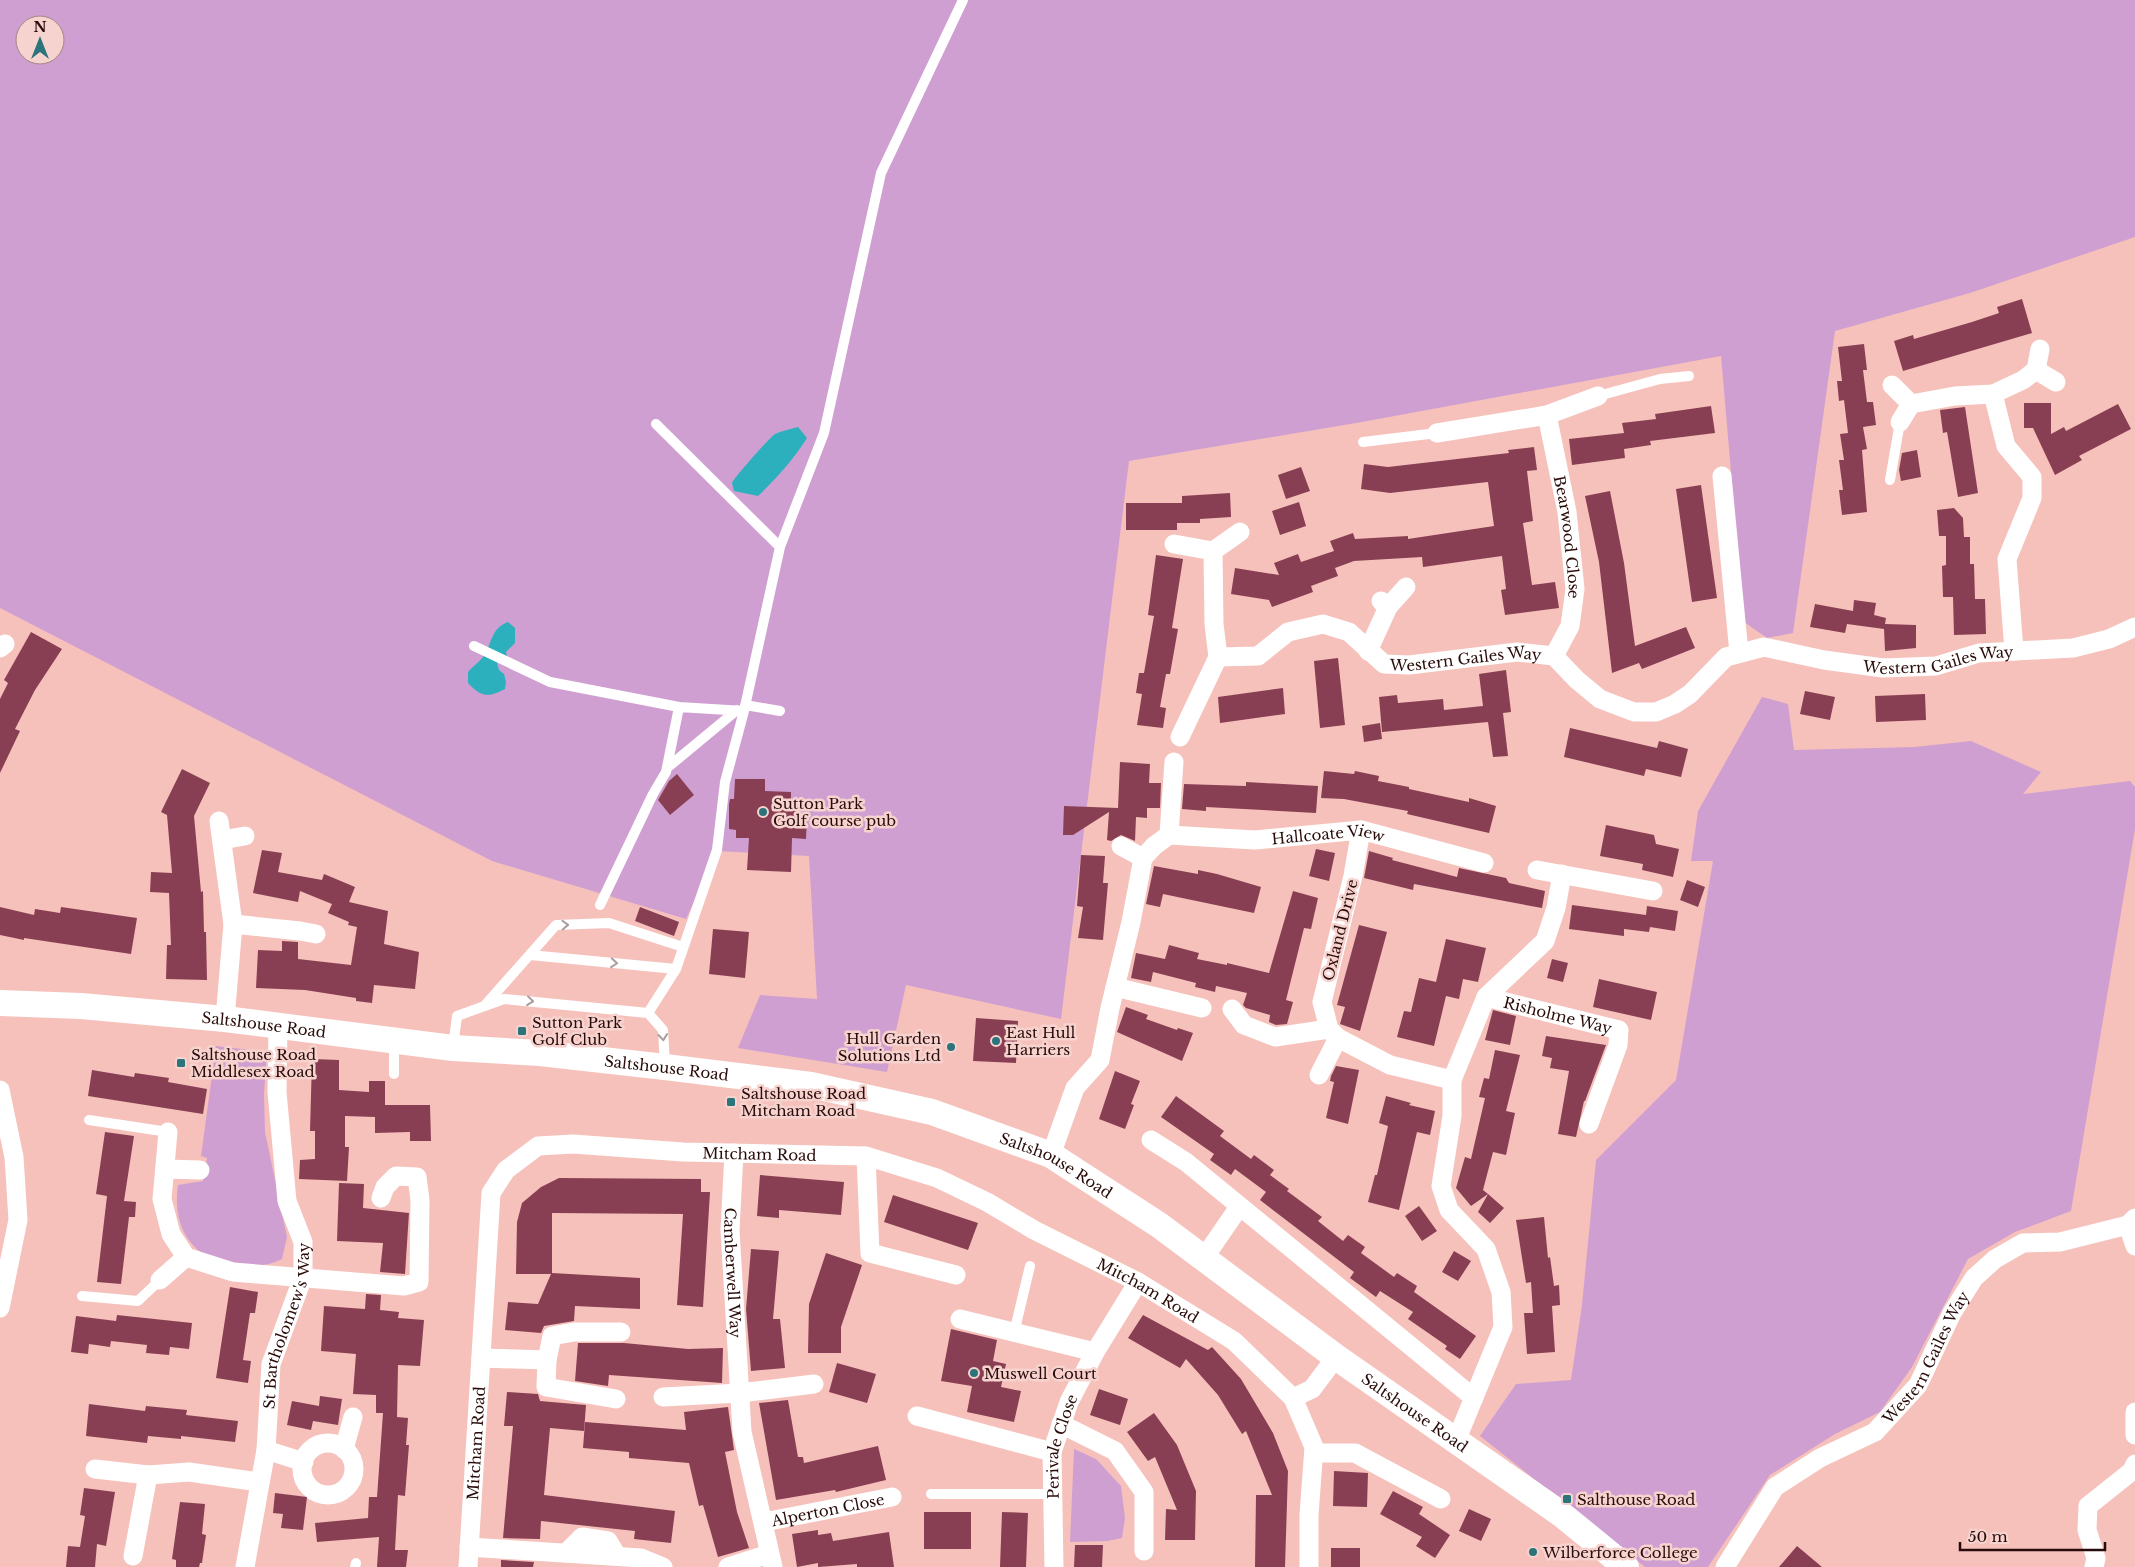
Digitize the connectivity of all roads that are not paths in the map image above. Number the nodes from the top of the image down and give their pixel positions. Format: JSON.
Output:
{"nodes":[{"id":1,"x":963,"y":0,"type":"edge"},
{"id":2,"x":2040,"y":349,"type":"dead end"},
{"id":3,"x":2036,"y":370,"type":"junction"},
{"id":4,"x":1689,"y":376,"type":"dead end"},
{"id":5,"x":2056,"y":382,"type":"dead end"},
{"id":6,"x":1892,"y":385,"type":"dead end"},
{"id":7,"x":1993,"y":394,"type":"junction"},
{"id":8,"x":1598,"y":396,"type":"joint"},
{"id":9,"x":1910,"y":404,"type":"junction"},
{"id":10,"x":1547,"y":415,"type":"junction"},
{"id":11,"x":1900,"y":422,"type":"joint"},
{"id":12,"x":656,"y":424,"type":"dead end"},
{"id":13,"x":1437,"y":432,"type":"joint"},
{"id":14,"x":1364,"y":442,"type":"dead end"},
{"id":15,"x":1722,"y":476,"type":"dead end"},
{"id":16,"x":1890,"y":480,"type":"dead end"},
{"id":17,"x":1245,"y":526,"type":"dead end"},
{"id":18,"x":1174,"y":544,"type":"dead end"},
{"id":19,"x":780,"y":547,"type":"junction"},
{"id":20,"x":1213,"y":551,"type":"junction"},
{"id":21,"x":1406,"y":586,"type":"dead end"},
{"id":22,"x":2135,"y":627,"type":"edge"},
{"id":23,"x":474,"y":646,"type":"dead end"},
{"id":24,"x":1368,"y":651,"type":"junction"},
{"id":25,"x":2014,"y":651,"type":"junction"},
{"id":26,"x":1738,"y":653,"type":"junction"},
{"id":27,"x":1554,"y":656,"type":"junction"},
{"id":28,"x":1218,"y":657,"type":"junction"},
{"id":29,"x":678,"y":707,"type":"junction"},
{"id":30,"x":742,"y":709,"type":"junction"},
{"id":31,"x":780,"y":711,"type":"dead end"},
{"id":32,"x":1180,"y":737,"type":"dead end"},
{"id":33,"x":1174,"y":762,"type":"dead end"},
{"id":34,"x":667,"y":768,"type":"junction"},
{"id":35,"x":219,"y":821,"type":"dead end"},
{"id":36,"x":1361,"y":830,"type":"junction"},
{"id":37,"x":1169,"y":835,"type":"junction"},
{"id":38,"x":245,"y":836,"type":"dead end"},
{"id":39,"x":222,"y":840,"type":"junction"},
{"id":40,"x":1121,"y":846,"type":"dead end"},
{"id":41,"x":1143,"y":858,"type":"junction"},
{"id":42,"x":1484,"y":863,"type":"dead end"},
{"id":43,"x":1537,"y":870,"type":"dead end"},
{"id":44,"x":1562,"y":874,"type":"junction"},
{"id":45,"x":1653,"y":892,"type":"dead end"},
{"id":46,"x":600,"y":905,"type":"dead end"},
{"id":47,"x":233,"y":924,"type":"junction"},
{"id":48,"x":306,"y":927,"type":"dead end"},
{"id":49,"x":683,"y":947,"type":"junction"},
{"id":50,"x":530,"y":955,"type":"junction"},
{"id":51,"x":676,"y":969,"type":"junction"},
{"id":52,"x":1115,"y":987,"type":"junction"},
{"id":53,"x":1486,"y":997,"type":"junction"},
{"id":54,"x":0,"y":1003,"type":"edge"},
{"id":55,"x":483,"y":1006,"type":"junction"},
{"id":56,"x":1202,"y":1008,"type":"dead end"},
{"id":57,"x":1232,"y":1009,"type":"dead end"},
{"id":58,"x":648,"y":1013,"type":"junction"},
{"id":59,"x":225,"y":1019,"type":"junction"},
{"id":60,"x":278,"y":1026,"type":"junction"},
{"id":61,"x":1334,"y":1033,"type":"junction"},
{"id":62,"x":394,"y":1042,"type":"junction"},
{"id":63,"x":453,"y":1048,"type":"junction"},
{"id":64,"x":665,"y":1067,"type":"junction"},
{"id":65,"x":394,"y":1074,"type":"dead end"},
{"id":66,"x":1318,"y":1075,"type":"dead end"},
{"id":67,"x":1452,"y":1080,"type":"junction"},
{"id":68,"x":0,"y":1090,"type":"edge"},
{"id":69,"x":89,"y":1120,"type":"dead end"},
{"id":70,"x":1589,"y":1124,"type":"dead end"},
{"id":71,"x":168,"y":1132,"type":"joint"},
{"id":72,"x":1151,"y":1140,"type":"dead end"},
{"id":73,"x":734,"y":1152,"type":"junction"},
{"id":74,"x":866,"y":1156,"type":"junction"},
{"id":75,"x":1051,"y":1156,"type":"junction"},
{"id":76,"x":164,"y":1169,"type":"junction"},
{"id":77,"x":200,"y":1170,"type":"dead end"},
{"id":78,"x":381,"y":1198,"type":"dead end"},
{"id":79,"x":1239,"y":1207,"type":"junction"},
{"id":80,"x":2131,"y":1222,"type":"edge"},
{"id":81,"x":2135,"y":1246,"type":"edge"},
{"id":82,"x":186,"y":1257,"type":"junction"},
{"id":83,"x":1204,"y":1258,"type":"junction"},
{"id":84,"x":1030,"y":1266,"type":"dead end"},
{"id":85,"x":956,"y":1275,"type":"dead end"},
{"id":86,"x":302,"y":1278,"type":"junction"},
{"id":87,"x":160,"y":1280,"type":"joint"},
{"id":88,"x":1138,"y":1282,"type":"junction"},
{"id":89,"x":82,"y":1296,"type":"dead end"},
{"id":90,"x":0,"y":1308,"type":"edge"},
{"id":91,"x":960,"y":1319,"type":"dead end"},
{"id":92,"x":621,"y":1332,"type":"dead end"},
{"id":93,"x":1014,"y":1333,"type":"junction"},
{"id":94,"x":1096,"y":1352,"type":"junction"},
{"id":95,"x":1336,"y":1356,"type":"junction"},
{"id":96,"x":481,"y":1358,"type":"junction"},
{"id":97,"x":547,"y":1360,"type":"junction"},
{"id":98,"x":814,"y":1384,"type":"dead end"},
{"id":99,"x":671,"y":1391,"type":"dead end"},
{"id":100,"x":740,"y":1393,"type":"junction"},
{"id":101,"x":1294,"y":1398,"type":"junction"},
{"id":102,"x":1474,"y":1398,"type":"junction"},
{"id":103,"x":616,"y":1399,"type":"dead end"},
{"id":104,"x":2135,"y":1412,"type":"edge"},
{"id":105,"x":917,"y":1416,"type":"dead end"},
{"id":106,"x":353,"y":1417,"type":"dead end"},
{"id":107,"x":1062,"y":1424,"type":"junction"},
{"id":108,"x":2135,"y":1435,"type":"edge"},
{"id":109,"x":1456,"y":1441,"type":"junction"},
{"id":110,"x":344,"y":1449,"type":"junction"},
{"id":111,"x":266,"y":1450,"type":"junction"},
{"id":112,"x":1052,"y":1452,"type":"junction"},
{"id":113,"x":1314,"y":1453,"type":"junction"},
{"id":114,"x":304,"y":1462,"type":"junction"},
{"id":115,"x":95,"y":1468,"type":"dead end"},
{"id":116,"x":2134,"y":1469,"type":"edge"},
{"id":117,"x":148,"y":1475,"type":"junction"},
{"id":118,"x":259,"y":1482,"type":"junction"},
{"id":119,"x":931,"y":1494,"type":"dead end"},
{"id":120,"x":1053,"y":1494,"type":"junction"},
{"id":121,"x":892,"y":1497,"type":"dead end"},
{"id":122,"x":1441,"y":1500,"type":"dead end"},
{"id":123,"x":764,"y":1522,"type":"junction"},
{"id":124,"x":469,"y":1547,"type":"junction"},
{"id":125,"x":1144,"y":1551,"type":"dead end"},
{"id":126,"x":133,"y":1556,"type":"dead end"},
{"id":127,"x":1309,"y":1560,"type":"edge"},
{"id":128,"x":771,"y":1561,"type":"edge"},
{"id":129,"x":245,"y":1567,"type":"edge"},
{"id":130,"x":468,"y":1567,"type":"edge"},
{"id":131,"x":663,"y":1567,"type":"edge"},
{"id":132,"x":728,"y":1567,"type":"edge"},
{"id":133,"x":1054,"y":1567,"type":"edge"},
{"id":134,"x":1626,"y":1567,"type":"edge"},
{"id":135,"x":1725,"y":1567,"type":"edge"},
{"id":136,"x":2094,"y":1567,"type":"edge"}],
"edges":[{"from":1,"to":19,"type":"lane"},
{"from":2,"to":3,"type":"street"},
{"from":3,"to":5,"type":"street"},
{"from":3,"to":7,"type":"street"},
{"from":4,"to":8,"type":"lane"},
{"from":6,"to":9,"type":"street"},
{"from":7,"to":9,"type":"street"},
{"from":7,"to":25,"type":"street"},
{"from":8,"to":10,"type":"street"},
{"from":9,"to":11,"type":"street"},
{"from":10,"to":13,"type":"street"},
{"from":10,"to":27,"type":"street","name":"Bearwood Close"},
{"from":11,"to":16,"type":"lane"},
{"from":12,"to":19,"type":"lane"},
{"from":13,"to":14,"type":"lane"},
{"from":15,"to":26,"type":"street"},
{"from":17,"to":20,"type":"street"},
{"from":18,"to":20,"type":"street"},
{"from":19,"to":30,"type":"lane"},
{"from":20,"to":28,"type":"street"},
{"from":21,"to":24,"type":"street","name":"Western Gailes Way"},
{"from":22,"to":25,"type":"street","name":"Western Gailes Way"},
{"from":23,"to":29,"type":"lane"},
{"from":24,"to":27,"type":"street","name":"Western Gailes Way"},
{"from":24,"to":28,"type":"street","name":"Western Gailes Way"},
{"from":25,"to":26,"type":"street","name":"Western Gailes Way"},
{"from":26,"to":27,"type":"street","name":"Western Gailes Way"},
{"from":28,"to":32,"type":"street"},
{"from":29,"to":30,"type":"lane"},
{"from":29,"to":34,"type":"lane"},
{"from":30,"to":31,"type":"lane"},
{"from":30,"to":34,"type":"lane"},
{"from":30,"to":49,"type":"lane"},
{"from":33,"to":37,"type":"street"},
{"from":34,"to":46,"type":"lane"},
{"from":35,"to":39,"type":"street"},
{"from":36,"to":37,"type":"street","name":"Hallcoate View"},
{"from":36,"to":42,"type":"street","name":"Hallcoate View"},
{"from":36,"to":61,"type":"street","name":"Oxland Drive"},
{"from":37,"to":41,"type":"street"},
{"from":38,"to":39,"type":"street"},
{"from":39,"to":47,"type":"street"},
{"from":40,"to":41,"type":"street"},
{"from":41,"to":52,"type":"street"},
{"from":43,"to":44,"type":"street"},
{"from":44,"to":45,"type":"street"},
{"from":44,"to":53,"type":"street","name":"Risholme Way"},
{"from":47,"to":48,"type":"street"},
{"from":47,"to":59,"type":"street"},
{"from":50,"to":49,"type":"lane","one_way":true},
{"from":49,"to":51,"type":"lane"},
{"from":50,"to":51,"type":"lane","one_way":true},
{"from":50,"to":55,"type":"lane"},
{"from":51,"to":58,"type":"lane"},
{"from":52,"to":56,"type":"street"},
{"from":52,"to":75,"type":"street"},
{"from":53,"to":67,"type":"street","name":"Risholme Way"},
{"from":53,"to":70,"type":"street","name":"Risholme Way"},
{"from":54,"to":59,"type":"main road","name":"Saltshouse Road"},
{"from":55,"to":58,"type":"lane","one_way":true},
{"from":55,"to":63,"type":"lane"},
{"from":57,"to":61,"type":"street"},
{"from":58,"to":64,"type":"lane","one_way":true},
{"from":59,"to":60,"type":"main road","name":"Saltshouse Road"},
{"from":60,"to":62,"type":"main road","name":"Saltshouse Road"},
{"from":60,"to":86,"type":"street","name":"St Bartholomew's Way"},
{"from":61,"to":66,"type":"street"},
{"from":61,"to":67,"type":"street"},
{"from":62,"to":63,"type":"main road","name":"Saltshouse Road"},
{"from":62,"to":65,"type":"lane"},
{"from":63,"to":64,"type":"main road","name":"Saltshouse Road"},
{"from":64,"to":75,"type":"main road","name":"Saltshouse Road"},
{"from":67,"to":102,"type":"street","name":"Risholme Way"},
{"from":68,"to":90,"type":"street"},
{"from":69,"to":71,"type":"lane"},
{"from":71,"to":76,"type":"street"},
{"from":72,"to":79,"type":"street"},
{"from":73,"to":74,"type":"street","name":"Mitcham Road"},
{"from":73,"to":96,"type":"street","name":"Mitcham Road"},
{"from":73,"to":100,"type":"street","name":"Camberwell Way"},
{"from":74,"to":85,"type":"street"},
{"from":74,"to":88,"type":"street","name":"Mitcham Road"},
{"from":75,"to":83,"type":"main road","name":"Saltshouse Road"},
{"from":76,"to":77,"type":"street"},
{"from":76,"to":82,"type":"street"},
{"from":78,"to":86,"type":"street"},
{"from":79,"to":83,"type":"street"},
{"from":79,"to":102,"type":"street"},
{"from":80,"to":81,"type":"street"},
{"from":80,"to":135,"type":"street","name":"Western Gailes Way"},
{"from":82,"to":86,"type":"street"},
{"from":82,"to":87,"type":"street"},
{"from":83,"to":95,"type":"main road","name":"Saltshouse Road"},
{"from":84,"to":93,"type":"lane"},
{"from":86,"to":111,"type":"street","name":"St Bartholomew's Way"},
{"from":87,"to":89,"type":"lane"},
{"from":88,"to":94,"type":"street","name":"Perivale Close"},
{"from":88,"to":101,"type":"street","name":"Mitcham Road"},
{"from":91,"to":93,"type":"street"},
{"from":92,"to":97,"type":"street"},
{"from":93,"to":94,"type":"street"},
{"from":94,"to":107,"type":"street","name":"Perivale Close"},
{"from":95,"to":101,"type":"street"},
{"from":95,"to":109,"type":"main road","name":"Saltshouse Road"},
{"from":96,"to":97,"type":"street"},
{"from":96,"to":124,"type":"street","name":"Mitcham Road"},
{"from":97,"to":103,"type":"street"},
{"from":98,"to":100,"type":"street"},
{"from":99,"to":100,"type":"street"},
{"from":100,"to":123,"type":"street","name":"Camberwell Way"},
{"from":101,"to":113,"type":"street"},
{"from":102,"to":109,"type":"street","name":"Risholme Way"},
{"from":104,"to":108,"type":"street"},
{"from":105,"to":112,"type":"street"},
{"from":106,"to":110,"type":"street"},
{"from":107,"to":112,"type":"street","name":"Perivale Close"},
{"from":107,"to":125,"type":"street"},
{"from":109,"to":134,"type":"main road","name":"Saltshouse Road"},
{"from":110,"to":114,"type":"street"},
{"from":110,"to":114,"type":"street"},
{"from":111,"to":114,"type":"street"},
{"from":111,"to":118,"type":"street","name":"St Bartholomew's Way"},
{"from":112,"to":120,"type":"street","name":"Perivale Close"},
{"from":113,"to":122,"type":"street"},
{"from":113,"to":127,"type":"street"},
{"from":115,"to":117,"type":"street"},
{"from":116,"to":136,"type":"street"},
{"from":117,"to":118,"type":"street"},
{"from":117,"to":126,"type":"street"},
{"from":118,"to":129,"type":"street","name":"St Bartholomew's Way"},
{"from":119,"to":120,"type":"lane"},
{"from":120,"to":133,"type":"street","name":"Perivale Close"},
{"from":121,"to":123,"type":"street","name":"Alperton Close"},
{"from":123,"to":128,"type":"street","name":"Camberwell Way"},
{"from":124,"to":130,"type":"street","name":"Mitcham Road"},
{"from":124,"to":131,"type":"street"},
{"from":128,"to":132,"type":"street","name":"Camberwell Way"}]}
